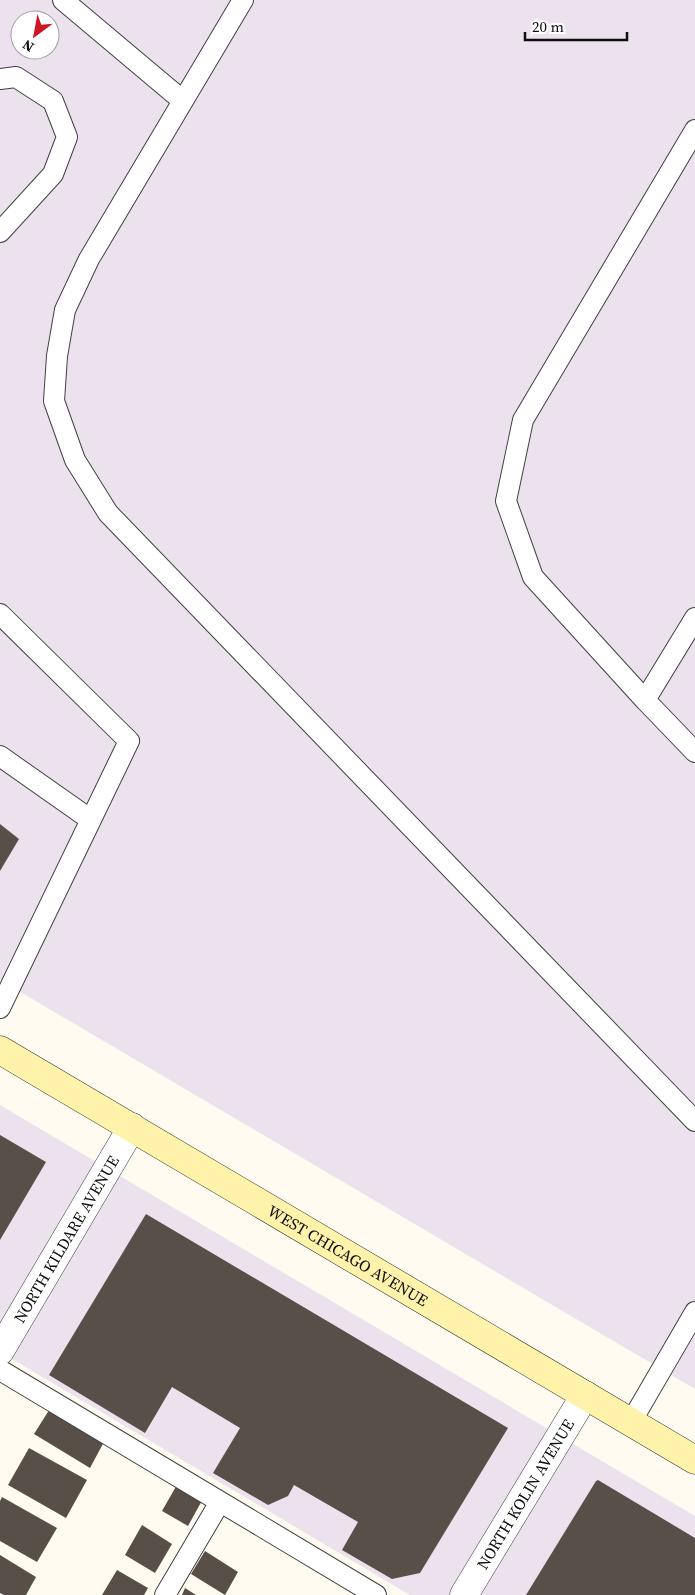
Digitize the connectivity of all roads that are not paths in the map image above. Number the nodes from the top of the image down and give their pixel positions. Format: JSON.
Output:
{"nodes":[{"id":1,"x":64,"y":0,"type":"edge"},
{"id":2,"x":243,"y":0,"type":"edge"},
{"id":3,"x":0,"y":79,"type":"edge"},
{"id":4,"x":183,"y":101,"type":"junction"},
{"id":5,"x":695,"y":130,"type":"edge"},
{"id":6,"x":0,"y":232,"type":"edge"},
{"id":7,"x":0,"y":614,"type":"edge"},
{"id":8,"x":695,"y":618,"type":"edge"},
{"id":9,"x":645,"y":700,"type":"junction"},
{"id":10,"x":695,"y":752,"type":"edge"},
{"id":11,"x":0,"y":756,"type":"edge"},
{"id":12,"x":91,"y":820,"type":"junction"},
{"id":13,"x":0,"y":1008,"type":"edge"},
{"id":14,"x":0,"y":1050,"type":"edge"},
{"id":15,"x":695,"y":1121,"type":"edge"},
{"id":16,"x":132,"y":1127,"type":"junction"},
{"id":17,"x":695,"y":1312,"type":"edge"},
{"id":18,"x":0,"y":1351,"type":"edge"},
{"id":19,"x":0,"y":1370,"type":"edge"},
{"id":20,"x":585,"y":1395,"type":"junction"},
{"id":21,"x":631,"y":1422,"type":"junction"},
{"id":22,"x":695,"y":1460,"type":"edge"},
{"id":23,"x":220,"y":1502,"type":"junction"},
{"id":24,"x":165,"y":1595,"type":"edge"},
{"id":25,"x":376,"y":1595,"type":"edge"},
{"id":26,"x":464,"y":1595,"type":"edge"}],
"edges":[{"from":1,"to":4,"type":"lane"},
{"from":2,"to":4,"type":"lane"},
{"from":3,"to":6,"type":"lane"},
{"from":4,"to":15,"type":"lane"},
{"from":5,"to":9,"type":"lane"},
{"from":7,"to":12,"type":"lane"},
{"from":8,"to":9,"type":"lane"},
{"from":9,"to":10,"type":"lane"},
{"from":11,"to":12,"type":"lane"},
{"from":12,"to":13,"type":"lane"},
{"from":14,"to":16,"type":"main road","name":"WEST CHICAGO AVENUE"},
{"from":16,"to":18,"type":"street","name":"NORTH KILDARE AVENUE"},
{"from":16,"to":20,"type":"main road","name":"WEST CHICAGO AVENUE"},
{"from":17,"to":21,"type":"lane"},
{"from":19,"to":23,"type":"lane"},
{"from":20,"to":21,"type":"main road","name":"WEST CHICAGO AVENUE"},
{"from":20,"to":26,"type":"street","name":"NORTH KOLIN AVENUE"},
{"from":21,"to":22,"type":"main road","name":"WEST CHICAGO AVENUE"},
{"from":23,"to":24,"type":"lane"},
{"from":23,"to":25,"type":"lane"}]}
